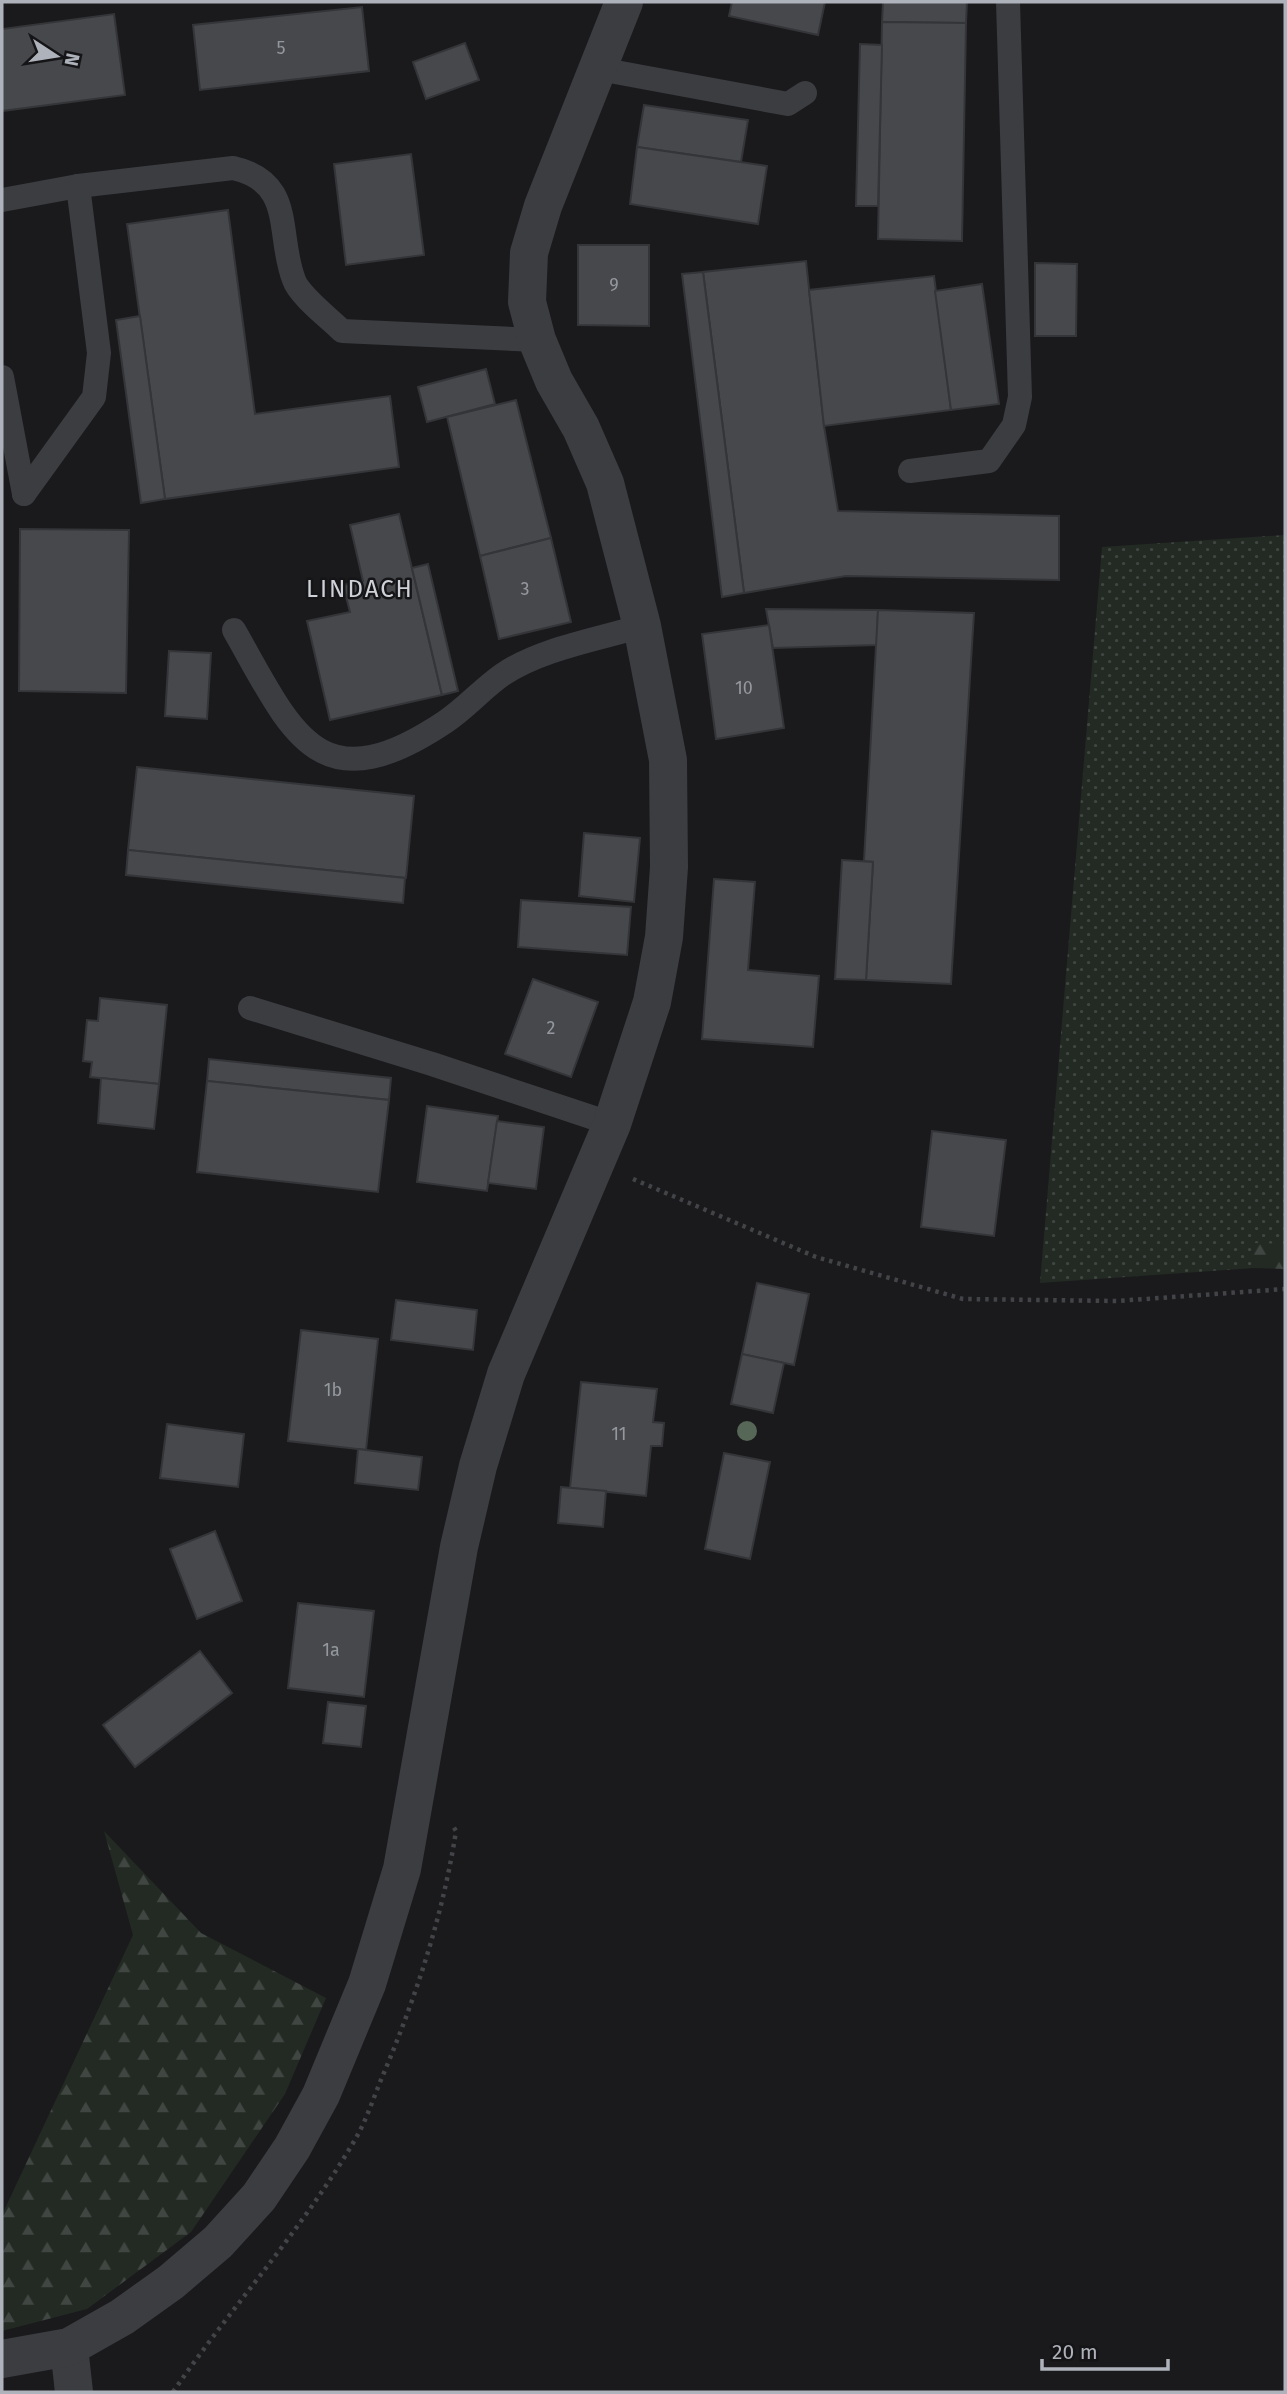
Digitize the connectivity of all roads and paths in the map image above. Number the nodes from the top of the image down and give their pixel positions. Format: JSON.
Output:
{"nodes":[{"id":1,"x":624,"y":2,"type":"edge"},
{"id":2,"x":1008,"y":2,"type":"edge"},
{"id":3,"x":599,"y":69,"type":"junction"},
{"id":4,"x":804,"y":93,"type":"dead end"},
{"id":5,"x":78,"y":186,"type":"junction"},
{"id":6,"x":2,"y":200,"type":"edge"},
{"id":7,"x":537,"y":340,"type":"junction"},
{"id":8,"x":2,"y":377,"type":"edge"},
{"id":9,"x":910,"y":471,"type":"dead end"},
{"id":10,"x":642,"y":626,"type":"junction"},
{"id":11,"x":233,"y":630,"type":"dead end"},
{"id":12,"x":250,"y":1009,"type":"dead end"},
{"id":13,"x":612,"y":1125,"type":"junction"},
{"id":14,"x":596,"y":1164,"type":"junction"},
{"id":15,"x":1285,"y":1289,"type":"edge"},
{"id":16,"x":69,"y":2347,"type":"junction"},
{"id":17,"x":2,"y":2360,"type":"edge"},
{"id":18,"x":74,"y":2392,"type":"edge"}],
"edges":[{"from":1,"to":3,"type":"street"},
{"from":2,"to":9,"type":"lane"},
{"from":3,"to":4,"type":"lane"},
{"from":3,"to":7,"type":"street"},
{"from":5,"to":6,"type":"lane"},
{"from":5,"to":7,"type":"lane"},
{"from":5,"to":8,"type":"lane"},
{"from":7,"to":10,"type":"street"},
{"from":10,"to":11,"type":"lane"},
{"from":10,"to":13,"type":"street"},
{"from":12,"to":13,"type":"lane"},
{"from":13,"to":14,"type":"street"},
{"from":14,"to":15,"type":"path"},
{"from":14,"to":16,"type":"street"},
{"from":16,"to":17,"type":"street"},
{"from":16,"to":18,"type":"street"}]}
